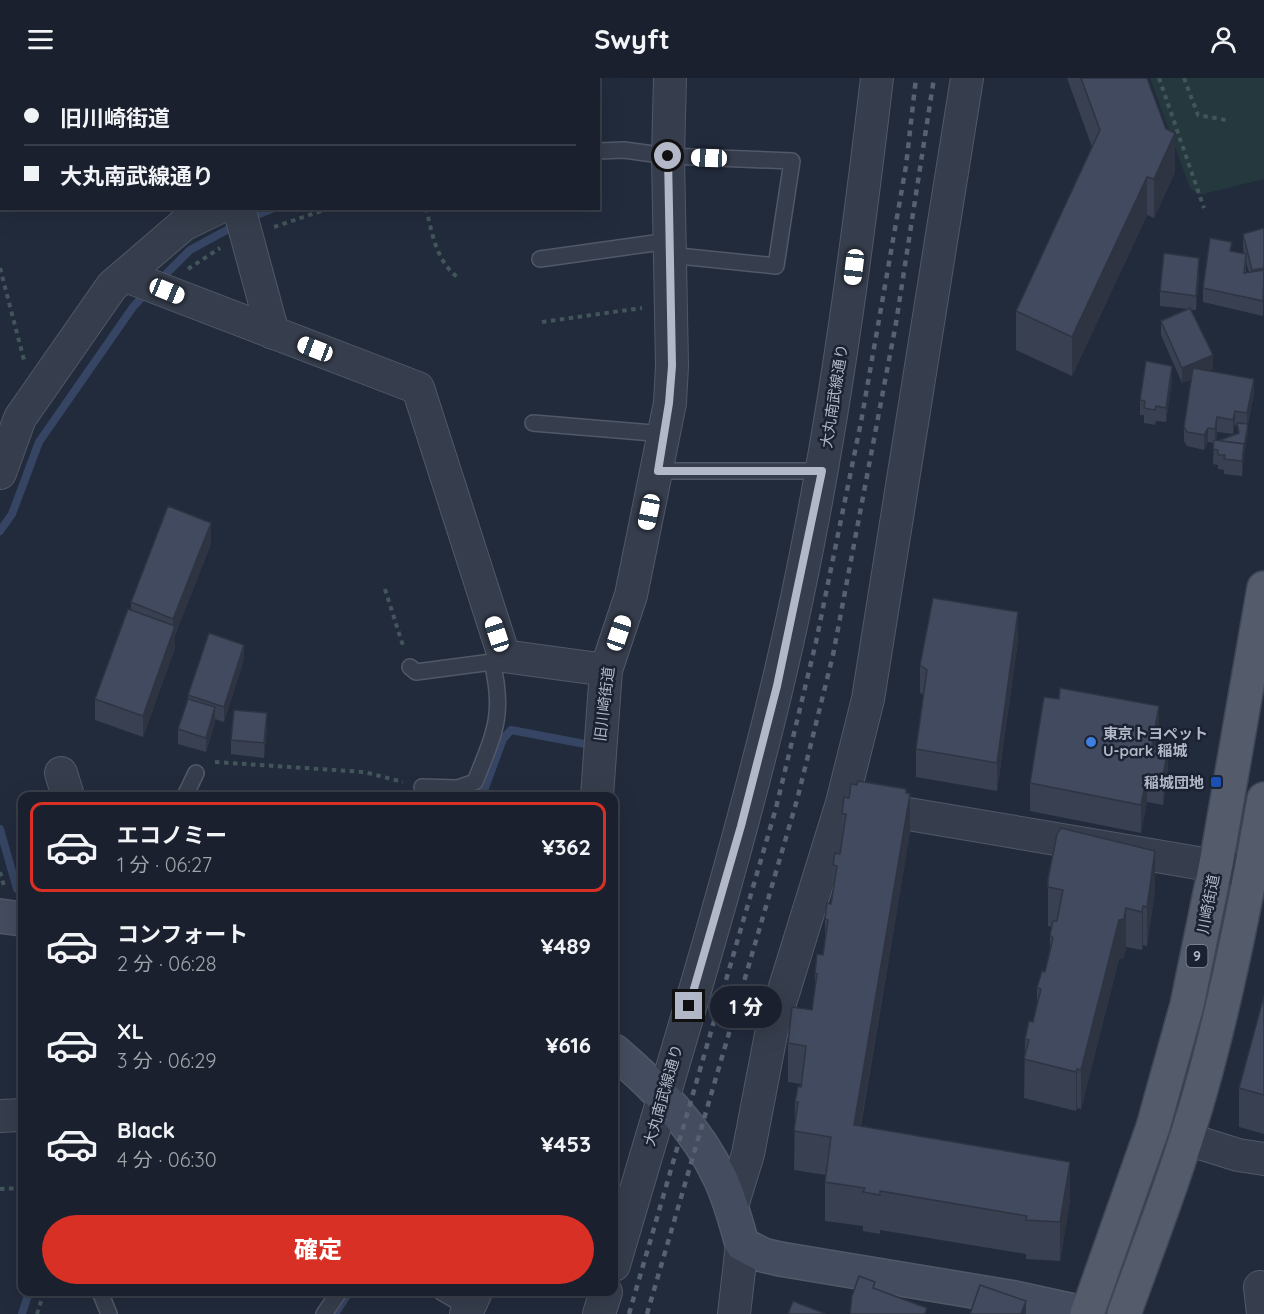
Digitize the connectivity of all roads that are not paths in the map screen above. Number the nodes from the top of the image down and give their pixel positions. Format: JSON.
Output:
{"nodes":[{"id":1,"x":670,"y":78,"type":"edge"},
{"id":2,"x":877,"y":78,"type":"edge"},
{"id":3,"x":967,"y":78,"type":"edge"},
{"id":4,"x":600,"y":151,"type":"edge"},
{"id":5,"x":668,"y":156,"type":"junction"},
{"id":6,"x":238,"y":219,"type":"edge"},
{"id":7,"x":669,"y":248,"type":"junction"},
{"id":8,"x":540,"y":259,"type":"dead end"},
{"id":9,"x":148,"y":284,"type":"junction"},
{"id":10,"x":273,"y":333,"type":"junction"},
{"id":11,"x":533,"y":423,"type":"dead end"},
{"id":12,"x":665,"y":434,"type":"junction"},
{"id":13,"x":658,"y":471,"type":"junction"},
{"id":14,"x":822,"y":471,"type":"junction"},
{"id":15,"x":0,"y":473,"type":"edge"},
{"id":16,"x":1264,"y":591,"type":"edge"},
{"id":17,"x":498,"y":659,"type":"junction"},
{"id":18,"x":410,"y":667,"type":"road end"},
{"id":19,"x":606,"y":670,"type":"junction"},
{"id":20,"x":196,"y":772,"type":"road end"},
{"id":21,"x":422,"y":787,"type":"road end"},
{"id":22,"x":187,"y":792,"type":"edge"},
{"id":23,"x":597,"y":792,"type":"edge"},
{"id":24,"x":1264,"y":799,"type":"edge"},
{"id":25,"x":842,"y":803,"type":"junction"},
{"id":26,"x":1216,"y":864,"type":"junction"},
{"id":27,"x":1251,"y":872,"type":"junction"},
{"id":28,"x":0,"y":916,"type":"edge"},
{"id":29,"x":18,"y":918,"type":"edge"},
{"id":30,"x":618,"y":1055,"type":"edge"},
{"id":31,"x":663,"y":1096,"type":"junction"},
{"id":32,"x":18,"y":1115,"type":"edge"},
{"id":33,"x":0,"y":1116,"type":"edge"},
{"id":34,"x":1187,"y":1139,"type":"junction"},
{"id":35,"x":1264,"y":1159,"type":"edge"},
{"id":36,"x":732,"y":1206,"type":"junction"},
{"id":37,"x":742,"y":1244,"type":"junction"},
{"id":38,"x":618,"y":1250,"type":"edge"},
{"id":39,"x":102,"y":1296,"type":"edge"},
{"id":40,"x":336,"y":1296,"type":"edge"},
{"id":41,"x":451,"y":1296,"type":"edge"},
{"id":42,"x":605,"y":1296,"type":"edge"},
{"id":43,"x":470,"y":1304,"type":"edge"},
{"id":44,"x":109,"y":1314,"type":"edge"},
{"id":45,"x":324,"y":1314,"type":"edge"},
{"id":46,"x":599,"y":1314,"type":"edge"},
{"id":47,"x":734,"y":1314,"type":"edge"},
{"id":48,"x":1087,"y":1314,"type":"edge"},
{"id":49,"x":1124,"y":1314,"type":"edge"}],
"edges":[{"from":1,"to":5,"type":"street","name":"旧川崎街道"},
{"from":2,"to":14,"type":"street","name":"大丸南武線通り"},
{"from":3,"to":25,"type":"street"},
{"from":4,"to":5,"type":"lane"},
{"from":5,"to":7,"type":"street","name":"旧川崎街道"},
{"from":5,"to":7,"type":"lane"},
{"from":6,"to":9,"type":"street"},
{"from":6,"to":10,"type":"street"},
{"from":7,"to":8,"type":"lane"},
{"from":7,"to":12,"type":"street","name":"旧川崎街道"},
{"from":9,"to":10,"type":"street"},
{"from":9,"to":15,"type":"street"},
{"from":10,"to":17,"type":"street"},
{"from":11,"to":12,"type":"lane"},
{"from":12,"to":13,"type":"street","name":"旧川崎街道"},
{"from":13,"to":14,"type":"lane"},
{"from":13,"to":19,"type":"street","name":"旧川崎街道"},
{"from":14,"to":31,"type":"street","name":"大丸南武線通り"},
{"from":16,"to":26,"type":"main road","name":"川崎街道","number":"9"},
{"from":17,"to":18,"type":"lane"},
{"from":17,"to":19,"type":"street"},
{"from":17,"to":21,"type":"lane"},
{"from":19,"to":23,"type":"street","name":"旧川崎街道"},
{"from":20,"to":22,"type":"lane"},
{"from":24,"to":27,"type":"main road","number":"9"},
{"from":25,"to":26,"type":"street"},
{"from":25,"to":36,"type":"street"},
{"from":26,"to":27,"type":"street"},
{"from":26,"to":48,"type":"main road","name":"川崎街道","number":"9"},
{"from":27,"to":34,"type":"main road","number":"9"},
{"from":28,"to":29,"type":"street"},
{"from":30,"to":31,"type":"street"},
{"from":31,"to":36,"type":"street"},
{"from":31,"to":38,"type":"street","name":"大丸南武線通り"},
{"from":32,"to":33,"type":"street"},
{"from":34,"to":35,"type":"street"},
{"from":34,"to":49,"type":"main road","number":"9"},
{"from":36,"to":37,"type":"street"},
{"from":37,"to":47,"type":"street"},
{"from":37,"to":48,"type":"street"},
{"from":39,"to":44,"type":"lane"},
{"from":40,"to":45,"type":"lane"},
{"from":41,"to":43,"type":"lane"},
{"from":42,"to":46,"type":"street"}]}
